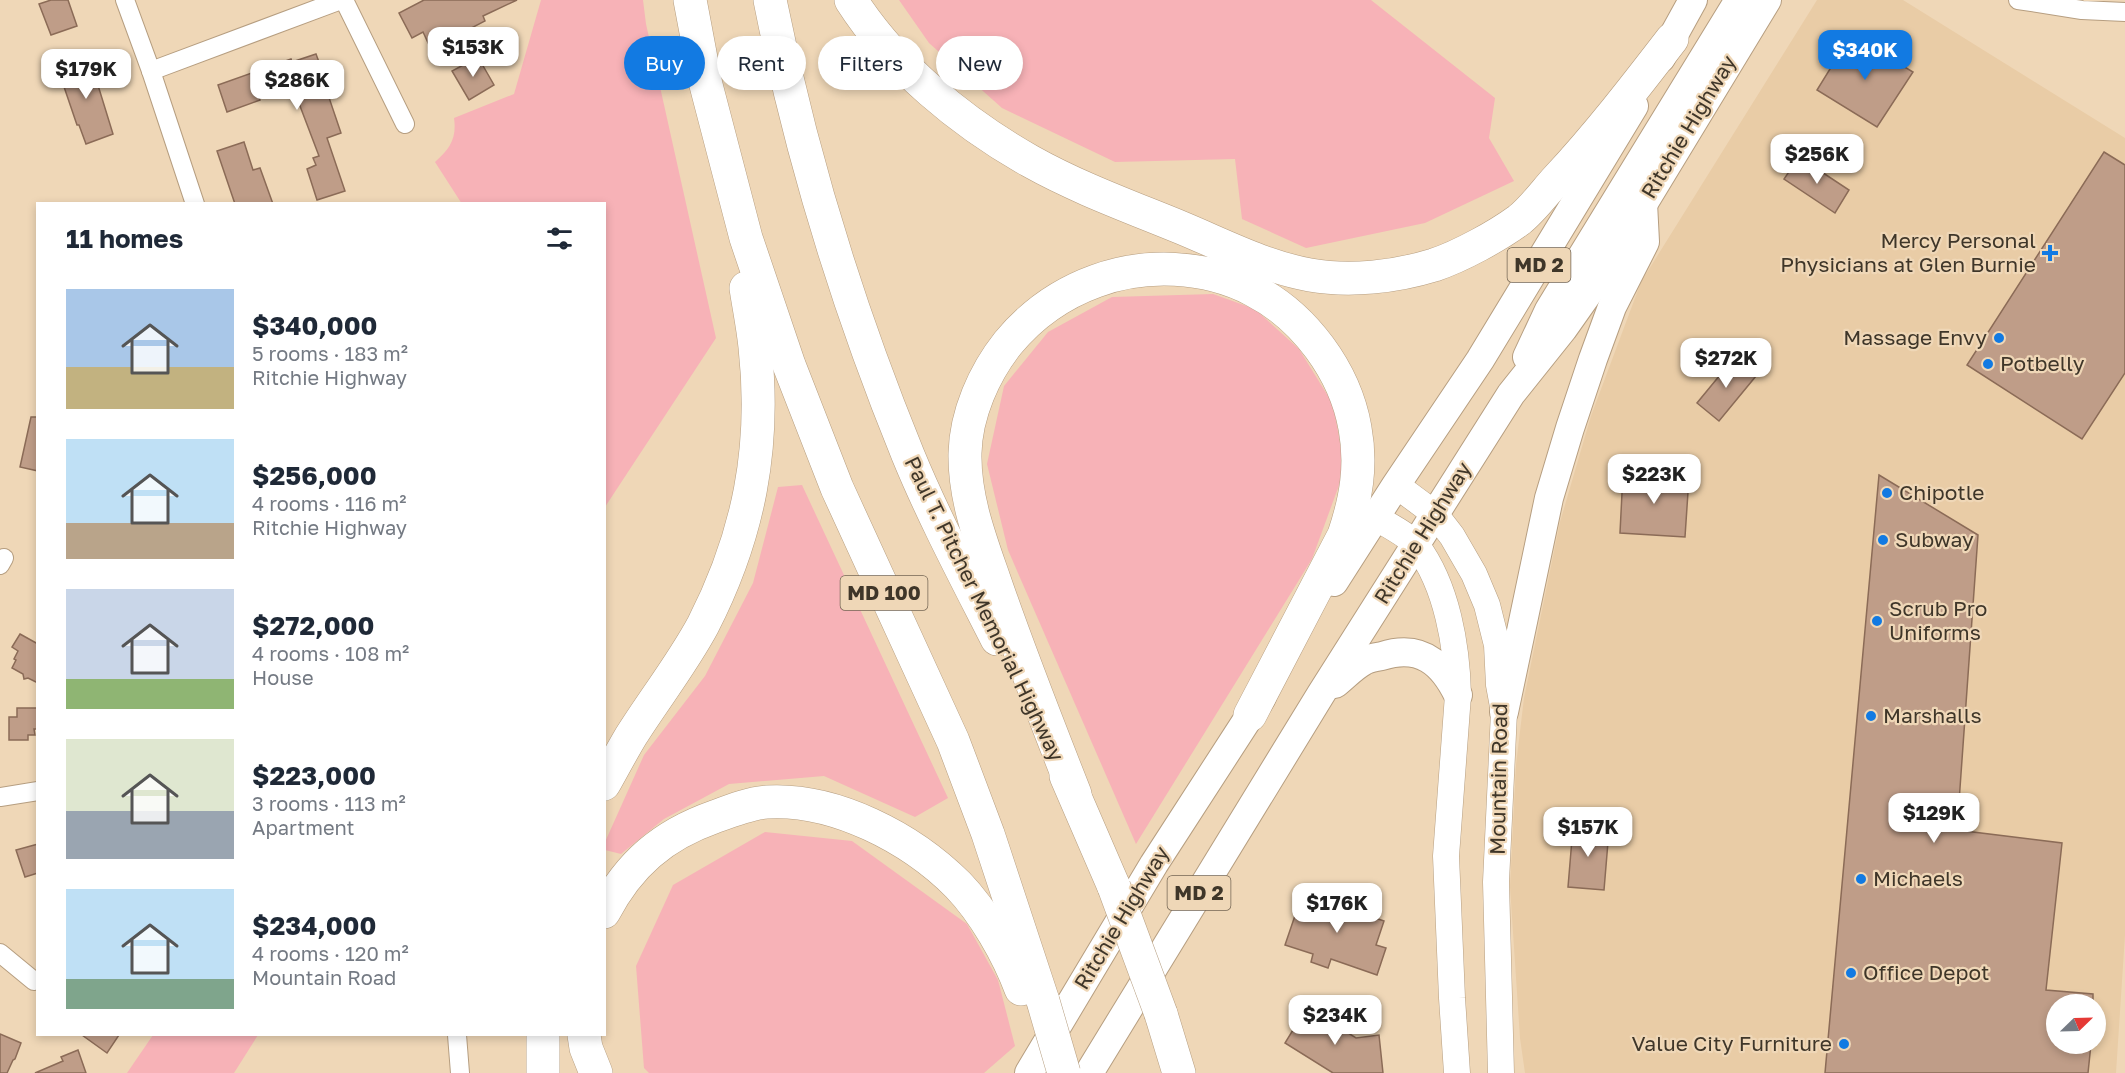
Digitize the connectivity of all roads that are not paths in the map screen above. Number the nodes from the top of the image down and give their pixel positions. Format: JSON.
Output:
{"nodes":[{"id":1,"x":125,"y":0,"type":"edge"},
{"id":2,"x":342,"y":0,"type":"edge"},
{"id":3,"x":690,"y":0,"type":"edge"},
{"id":4,"x":770,"y":0,"type":"edge"},
{"id":5,"x":851,"y":0,"type":"edge"},
{"id":6,"x":1693,"y":0,"type":"edge"},
{"id":7,"x":1739,"y":0,"type":"edge"},
{"id":8,"x":1767,"y":0,"type":"edge"},
{"id":9,"x":2018,"y":0,"type":"edge"},
{"id":10,"x":2023,"y":0,"type":"edge"},
{"id":11,"x":2125,"y":12,"type":"edge"},
{"id":12,"x":1672,"y":39,"type":"junction"},
{"id":13,"x":151,"y":71,"type":"junction"},
{"id":14,"x":405,"y":124,"type":"dead end"},
{"id":15,"x":731,"y":183,"type":"junction"},
{"id":16,"x":194,"y":202,"type":"edge"},
{"id":17,"x":1643,"y":203,"type":"junction"},
{"id":18,"x":1510,"y":394,"type":"junction"},
{"id":19,"x":1396,"y":485,"type":"junction"},
{"id":20,"x":1435,"y":514,"type":"junction"},
{"id":21,"x":1375,"y":517,"type":"junction"},
{"id":22,"x":1416,"y":544,"type":"junction"},
{"id":23,"x":1321,"y":694,"type":"junction"},
{"id":24,"x":1458,"y":695,"type":"junction"},
{"id":25,"x":1504,"y":712,"type":"junction"},
{"id":26,"x":1250,"y":715,"type":"junction"},
{"id":27,"x":606,"y":780,"type":"edge"},
{"id":28,"x":36,"y":791,"type":"edge"},
{"id":29,"x":1075,"y":794,"type":"junction"},
{"id":30,"x":0,"y":797,"type":"edge"},
{"id":31,"x":606,"y":908,"type":"edge"},
{"id":32,"x":0,"y":953,"type":"edge"},
{"id":33,"x":34,"y":981,"type":"dead end"},
{"id":34,"x":1038,"y":1010,"type":"junction"},
{"id":35,"x":457,"y":1036,"type":"edge"},
{"id":36,"x":543,"y":1036,"type":"edge"},
{"id":37,"x":584,"y":1036,"type":"edge"},
{"id":38,"x":460,"y":1073,"type":"edge"},
{"id":39,"x":543,"y":1073,"type":"edge"},
{"id":40,"x":596,"y":1073,"type":"edge"},
{"id":41,"x":1029,"y":1073,"type":"edge"},
{"id":42,"x":1053,"y":1073,"type":"edge"},
{"id":43,"x":1064,"y":1073,"type":"edge"},
{"id":44,"x":1089,"y":1073,"type":"edge"},
{"id":45,"x":1177,"y":1073,"type":"edge"},
{"id":46,"x":1457,"y":1073,"type":"edge"},
{"id":47,"x":1501,"y":1073,"type":"edge"}],
"edges":[{"from":1,"to":13,"type":"street"},
{"from":2,"to":13,"type":"street"},
{"from":2,"to":14,"type":"street"},
{"from":3,"to":15,"type":"highway","number":"MD 100"},
{"from":4,"to":29,"type":"highway","name":"Paul T. Pitcher Memorial Highway"},
{"from":5,"to":12,"type":"highway"},
{"from":6,"to":12,"type":"main road","name":"Ritchie Highway","number":"MD 2"},
{"from":7,"to":18,"type":"main road"},
{"from":8,"to":17,"type":"main road","name":"Ritchie Highway","number":"MD 2"},
{"from":9,"to":10,"type":"street"},
{"from":10,"to":11,"type":"street"},
{"from":12,"to":19,"type":"main road","name":"Ritchie Highway","number":"MD 2"},
{"from":13,"to":16,"type":"street"},
{"from":15,"to":27,"type":"highway"},
{"from":15,"to":34,"type":"highway","number":"MD 100"},
{"from":17,"to":18,"type":"main road","name":"Ritchie Highway","number":"MD 2"},
{"from":17,"to":25,"type":"main road"},
{"from":18,"to":20,"type":"main road","name":"Ritchie Highway","number":"MD 2"},
{"from":19,"to":20,"type":"main road","name":"Mountain Road"},
{"from":19,"to":21,"type":"main road","name":"Ritchie Highway","number":"MD 2"},
{"from":20,"to":22,"type":"main road","name":"Ritchie Highway","number":"MD 2"},
{"from":20,"to":25,"type":"main road","name":"Mountain Road"},
{"from":21,"to":22,"type":"main road","name":"Mountain Road"},
{"from":21,"to":26,"type":"main road","name":"Ritchie Highway","number":"MD 2"},
{"from":22,"to":23,"type":"main road","name":"Ritchie Highway","number":"MD 2"},
{"from":22,"to":24,"type":"main road","name":"Mountain Road"},
{"from":23,"to":24,"type":"main road"},
{"from":23,"to":44,"type":"main road","name":"Ritchie Highway","number":"MD 2"},
{"from":24,"to":46,"type":"main road","name":"Mountain Road"},
{"from":25,"to":47,"type":"main road","name":"Mountain Road"},
{"from":26,"to":29,"type":"highway"},
{"from":26,"to":41,"type":"main road","name":"Ritchie Highway","number":"MD 2"},
{"from":28,"to":30,"type":"street"},
{"from":29,"to":45,"type":"highway","name":"Paul T. Pitcher Memorial Highway","bridge":true},
{"from":31,"to":34,"type":"highway"},
{"from":32,"to":33,"type":"street"},
{"from":34,"to":42,"type":"highway"},
{"from":34,"to":43,"type":"highway","number":"MD 100","bridge":true},
{"from":35,"to":38,"type":"street"},
{"from":36,"to":39,"type":"highway"},
{"from":37,"to":40,"type":"highway"}]}
